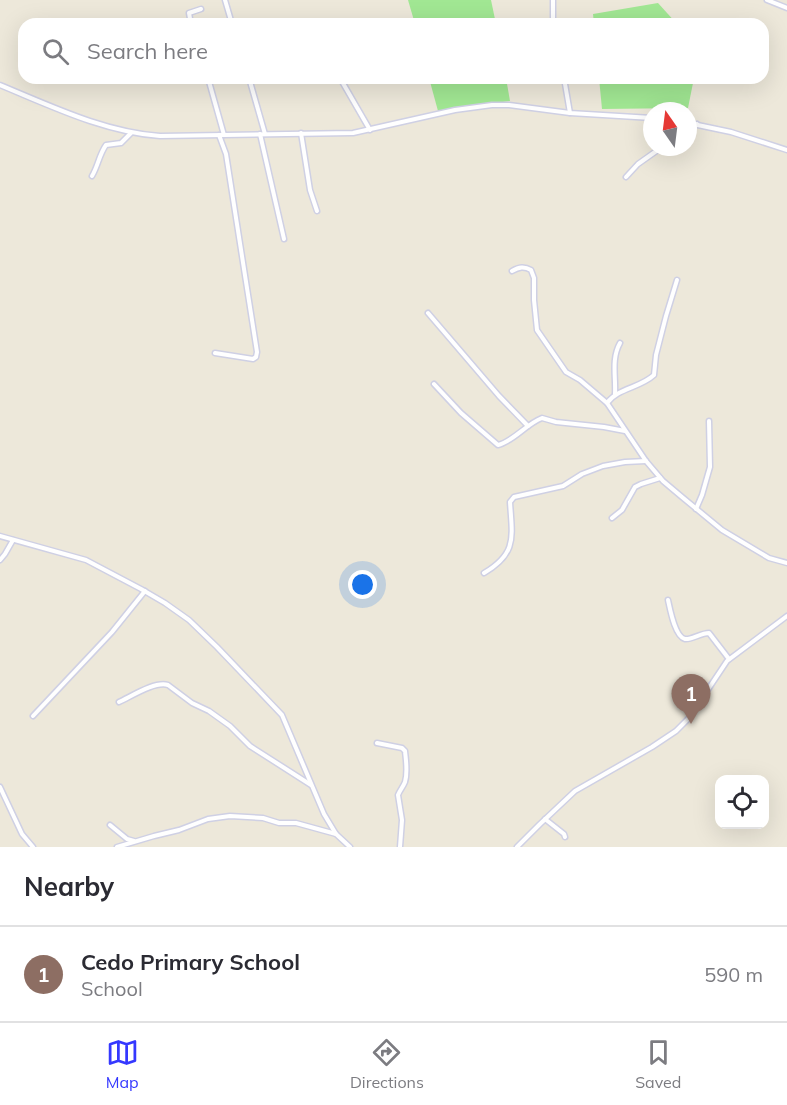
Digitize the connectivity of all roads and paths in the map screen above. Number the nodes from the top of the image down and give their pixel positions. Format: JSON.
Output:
{"nodes":[{"id":1,"x":225,"y":0,"type":"edge"},
{"id":2,"x":553,"y":0,"type":"edge"},
{"id":3,"x":767,"y":0,"type":"edge"},
{"id":4,"x":787,"y":8,"type":"edge"},
{"id":5,"x":201,"y":9,"type":"dead end"},
{"id":6,"x":190,"y":18,"type":"edge"},
{"id":7,"x":230,"y":18,"type":"edge"},
{"id":8,"x":553,"y":18,"type":"edge"},
{"id":9,"x":209,"y":84,"type":"edge"},
{"id":10,"x":250,"y":84,"type":"edge"},
{"id":11,"x":344,"y":84,"type":"edge"},
{"id":12,"x":565,"y":84,"type":"edge"},
{"id":13,"x":0,"y":85,"type":"edge"},
{"id":14,"x":570,"y":113,"type":"junction"},
{"id":15,"x":643,"y":117,"type":"edge"},
{"id":16,"x":698,"y":124,"type":"edge"},
{"id":17,"x":370,"y":129,"type":"junction"},
{"id":18,"x":131,"y":133,"type":"junction"},
{"id":19,"x":263,"y":134,"type":"junction"},
{"id":20,"x":301,"y":134,"type":"junction"},
{"id":21,"x":222,"y":135,"type":"junction"},
{"id":22,"x":787,"y":150,"type":"edge"},
{"id":23,"x":649,"y":156,"type":"edge"},
{"id":24,"x":92,"y":177,"type":"dead end"},
{"id":25,"x":626,"y":177,"type":"dead end"},
{"id":26,"x":317,"y":210,"type":"dead end"},
{"id":27,"x":284,"y":239,"type":"dead end"},
{"id":28,"x":512,"y":271,"type":"dead end"},
{"id":29,"x":677,"y":280,"type":"dead end"},
{"id":30,"x":428,"y":313,"type":"dead end"},
{"id":31,"x":620,"y":343,"type":"dead end"},
{"id":32,"x":215,"y":353,"type":"dead end"},
{"id":33,"x":434,"y":384,"type":"dead end"},
{"id":34,"x":615,"y":394,"type":"junction"},
{"id":35,"x":607,"y":403,"type":"junction"},
{"id":36,"x":709,"y":421,"type":"dead end"},
{"id":37,"x":528,"y":426,"type":"junction"},
{"id":38,"x":626,"y":431,"type":"junction"},
{"id":39,"x":646,"y":461,"type":"junction"},
{"id":40,"x":660,"y":478,"type":"junction"},
{"id":41,"x":696,"y":509,"type":"junction"},
{"id":42,"x":612,"y":518,"type":"dead end"},
{"id":43,"x":0,"y":536,"type":"edge"},
{"id":44,"x":14,"y":540,"type":"junction"},
{"id":45,"x":0,"y":560,"type":"edge"},
{"id":46,"x":787,"y":564,"type":"edge"},
{"id":47,"x":484,"y":573,"type":"dead end"},
{"id":48,"x":145,"y":591,"type":"junction"},
{"id":49,"x":668,"y":600,"type":"dead end"},
{"id":50,"x":787,"y":616,"type":"edge"},
{"id":51,"x":729,"y":659,"type":"junction"},
{"id":52,"x":119,"y":702,"type":"dead end"},
{"id":53,"x":33,"y":716,"type":"dead end"},
{"id":54,"x":377,"y":743,"type":"dead end"},
{"id":55,"x":312,"y":785,"type":"junction"},
{"id":56,"x":0,"y":787,"type":"edge"},
{"id":57,"x":545,"y":819,"type":"junction"},
{"id":58,"x":110,"y":825,"type":"dead end"},
{"id":59,"x":336,"y":834,"type":"junction"},
{"id":60,"x":565,"y":837,"type":"dead end"},
{"id":61,"x":134,"y":842,"type":"junction"},
{"id":62,"x":123,"y":846,"type":"edge"},
{"id":63,"x":33,"y":847,"type":"edge"},
{"id":64,"x":117,"y":847,"type":"edge"},
{"id":65,"x":136,"y":847,"type":"edge"},
{"id":66,"x":350,"y":847,"type":"edge"},
{"id":67,"x":400,"y":847,"type":"edge"},
{"id":68,"x":517,"y":847,"type":"edge"}],
"edges":[{"from":1,"to":7,"type":"street"},
{"from":2,"to":8,"type":"street"},
{"from":3,"to":4,"type":"street"},
{"from":5,"to":6,"type":"street"},
{"from":9,"to":21,"type":"street"},
{"from":10,"to":19,"type":"street"},
{"from":11,"to":17,"type":"street"},
{"from":12,"to":14,"type":"street"},
{"from":13,"to":18,"type":"street"},
{"from":14,"to":15,"type":"street"},
{"from":14,"to":17,"type":"street"},
{"from":16,"to":22,"type":"street"},
{"from":17,"to":20,"type":"street"},
{"from":18,"to":21,"type":"street"},
{"from":18,"to":24,"type":"street"},
{"from":19,"to":20,"type":"street"},
{"from":19,"to":21,"type":"street"},
{"from":19,"to":27,"type":"street"},
{"from":20,"to":26,"type":"street"},
{"from":21,"to":32,"type":"street"},
{"from":23,"to":25,"type":"street"},
{"from":28,"to":35,"type":"street"},
{"from":29,"to":34,"type":"street"},
{"from":30,"to":37,"type":"street"},
{"from":31,"to":34,"type":"street"},
{"from":33,"to":37,"type":"street"},
{"from":34,"to":35,"type":"street"},
{"from":35,"to":38,"type":"street"},
{"from":36,"to":41,"type":"street"},
{"from":37,"to":38,"type":"street"},
{"from":38,"to":39,"type":"street"},
{"from":39,"to":40,"type":"street"},
{"from":39,"to":47,"type":"street"},
{"from":40,"to":41,"type":"street"},
{"from":40,"to":42,"type":"street"},
{"from":41,"to":46,"type":"street"},
{"from":43,"to":44,"type":"street"},
{"from":44,"to":45,"type":"street"},
{"from":44,"to":48,"type":"street"},
{"from":48,"to":53,"type":"street"},
{"from":48,"to":55,"type":"street"},
{"from":49,"to":51,"type":"street"},
{"from":50,"to":51,"type":"street"},
{"from":51,"to":57,"type":"street"},
{"from":52,"to":55,"type":"street"},
{"from":54,"to":67,"type":"street"},
{"from":55,"to":59,"type":"street"},
{"from":56,"to":63,"type":"street"},
{"from":57,"to":60,"type":"street"},
{"from":57,"to":68,"type":"street"},
{"from":58,"to":61,"type":"street"},
{"from":59,"to":61,"type":"street"},
{"from":59,"to":66,"type":"street"},
{"from":61,"to":62,"type":"street"},
{"from":61,"to":65,"type":"street"},
{"from":62,"to":64,"type":"street"}]}
